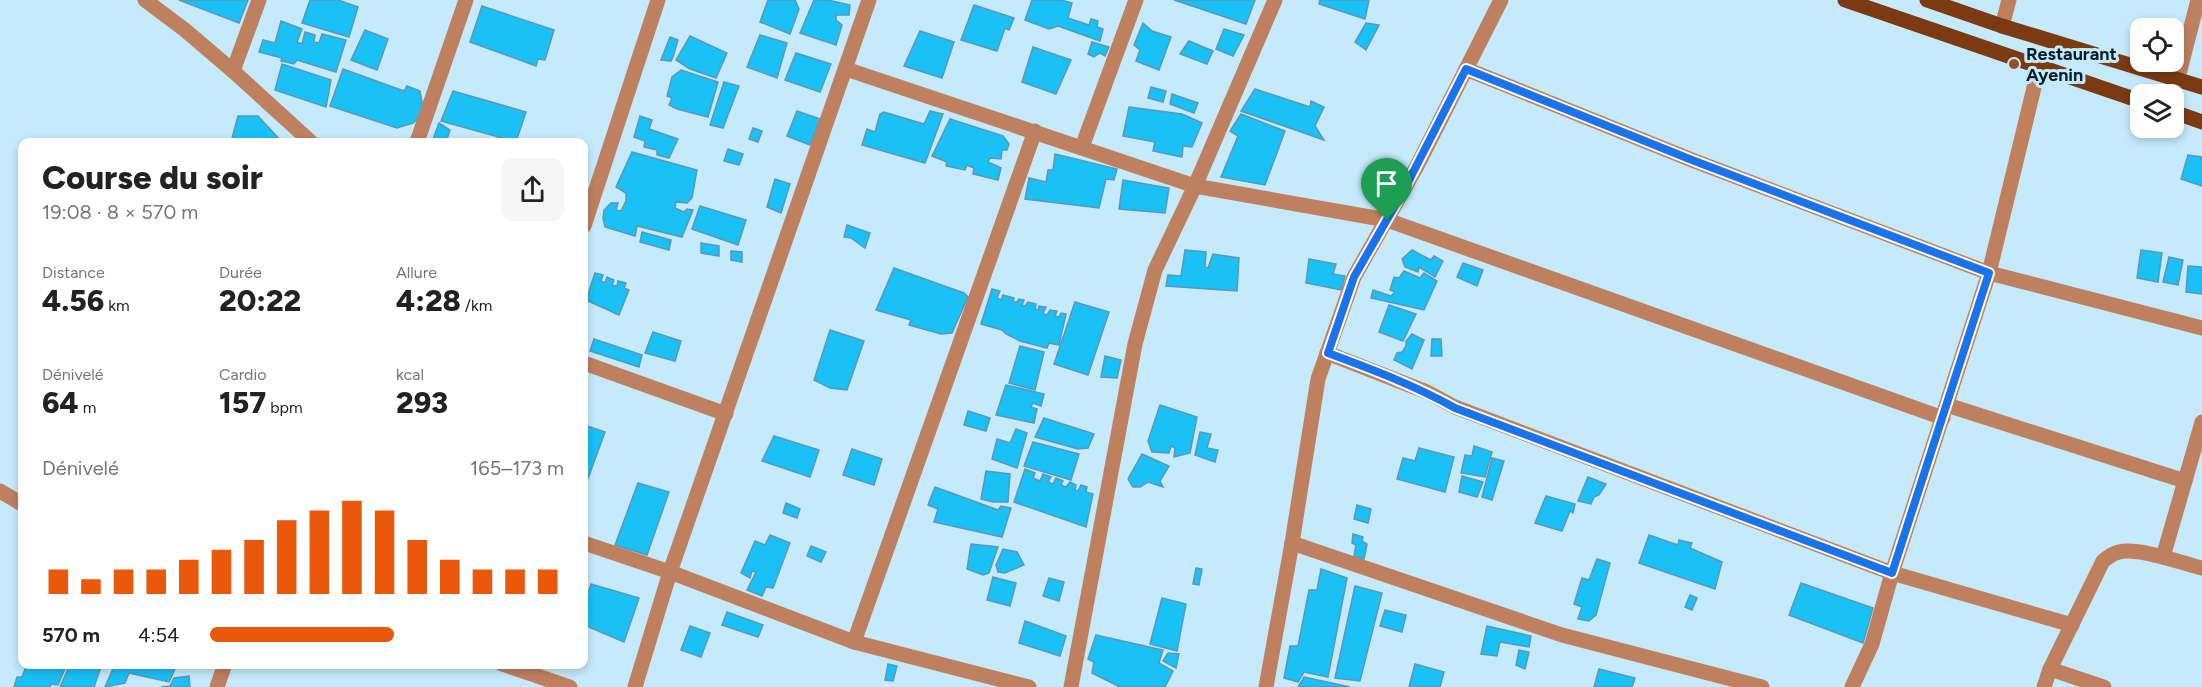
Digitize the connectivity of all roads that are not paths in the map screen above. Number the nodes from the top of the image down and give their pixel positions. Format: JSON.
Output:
{"nodes":[{"id":1,"x":145,"y":0,"type":"edge"},
{"id":2,"x":259,"y":0,"type":"edge"},
{"id":3,"x":466,"y":0,"type":"edge"},
{"id":4,"x":658,"y":0,"type":"edge"},
{"id":5,"x":869,"y":0,"type":"edge"},
{"id":6,"x":1136,"y":0,"type":"edge"},
{"id":7,"x":1275,"y":0,"type":"edge"},
{"id":8,"x":1501,"y":0,"type":"edge"},
{"id":9,"x":1845,"y":0,"type":"edge"},
{"id":10,"x":1927,"y":0,"type":"edge"},
{"id":11,"x":2009,"y":0,"type":"edge"},
{"id":12,"x":2198,"y":0,"type":"edge"},
{"id":13,"x":2002,"y":26,"type":"junction"},
{"id":14,"x":2039,"y":67,"type":"junction"},
{"id":15,"x":846,"y":69,"type":"junction"},
{"id":16,"x":1466,"y":69,"type":"junction"},
{"id":17,"x":233,"y":71,"type":"junction"},
{"id":18,"x":2178,"y":78,"type":"junction"},
{"id":19,"x":2202,"y":87,"type":"edge"},
{"id":20,"x":2130,"y":98,"type":"edge"},
{"id":21,"x":2184,"y":116,"type":"edge"},
{"id":22,"x":2202,"y":122,"type":"edge"},
{"id":23,"x":1035,"y":131,"type":"junction"},
{"id":24,"x":307,"y":138,"type":"edge"},
{"id":25,"x":418,"y":138,"type":"edge"},
{"id":26,"x":1082,"y":147,"type":"junction"},
{"id":27,"x":1195,"y":186,"type":"junction"},
{"id":28,"x":588,"y":214,"type":"edge"},
{"id":29,"x":1387,"y":220,"type":"junction"},
{"id":30,"x":1989,"y":273,"type":"junction"},
{"id":31,"x":2202,"y":328,"type":"edge"},
{"id":32,"x":1328,"y":353,"type":"junction"},
{"id":33,"x":588,"y":364,"type":"edge"},
{"id":34,"x":1945,"y":412,"type":"junction"},
{"id":35,"x":726,"y":414,"type":"junction"},
{"id":36,"x":2202,"y":422,"type":"edge"},
{"id":37,"x":2185,"y":481,"type":"junction"},
{"id":38,"x":0,"y":491,"type":"edge"},
{"id":39,"x":18,"y":502,"type":"edge"},
{"id":40,"x":1292,"y":543,"type":"junction"},
{"id":41,"x":588,"y":544,"type":"edge"},
{"id":42,"x":2163,"y":557,"type":"junction"},
{"id":43,"x":2202,"y":568,"type":"edge"},
{"id":44,"x":670,"y":572,"type":"junction"},
{"id":45,"x":1892,"y":573,"type":"junction"},
{"id":46,"x":2072,"y":624,"type":"junction"},
{"id":47,"x":854,"y":642,"type":"junction"},
{"id":48,"x":223,"y":669,"type":"edge"},
{"id":49,"x":517,"y":669,"type":"edge"},
{"id":50,"x":2050,"y":669,"type":"junction"},
{"id":51,"x":217,"y":687,"type":"edge"},
{"id":52,"x":570,"y":687,"type":"edge"},
{"id":53,"x":635,"y":687,"type":"edge"},
{"id":54,"x":1029,"y":687,"type":"edge"},
{"id":55,"x":1071,"y":687,"type":"edge"},
{"id":56,"x":1266,"y":687,"type":"edge"},
{"id":57,"x":1762,"y":687,"type":"edge"},
{"id":58,"x":1852,"y":687,"type":"edge"},
{"id":59,"x":2044,"y":687,"type":"edge"},
{"id":60,"x":2104,"y":687,"type":"edge"}],
"edges":[{"from":1,"to":17,"type":"street"},
{"from":2,"to":17,"type":"street"},
{"from":3,"to":25,"type":"street"},
{"from":4,"to":28,"type":"street"},
{"from":5,"to":15,"type":"street"},
{"from":6,"to":26,"type":"street"},
{"from":7,"to":27,"type":"street"},
{"from":8,"to":16,"type":"street"},
{"from":9,"to":14,"type":"main road"},
{"from":10,"to":13,"type":"main road"},
{"from":11,"to":13,"type":"street"},
{"from":12,"to":18,"type":"street"},
{"from":13,"to":18,"type":"main road"},
{"from":14,"to":20,"type":"main road"},
{"from":14,"to":30,"type":"street"},
{"from":15,"to":23,"type":"street"},
{"from":15,"to":35,"type":"street"},
{"from":16,"to":29,"type":"street"},
{"from":16,"to":30,"type":"street"},
{"from":17,"to":24,"type":"street"},
{"from":18,"to":19,"type":"main road"},
{"from":21,"to":22,"type":"main road"},
{"from":23,"to":26,"type":"street"},
{"from":23,"to":47,"type":"street"},
{"from":26,"to":27,"type":"street"},
{"from":27,"to":29,"type":"street"},
{"from":27,"to":55,"type":"street"},
{"from":29,"to":32,"type":"street"},
{"from":29,"to":34,"type":"street"},
{"from":30,"to":31,"type":"street"},
{"from":30,"to":34,"type":"street"},
{"from":32,"to":40,"type":"street"},
{"from":32,"to":45,"type":"street"},
{"from":33,"to":35,"type":"street"},
{"from":34,"to":37,"type":"street"},
{"from":34,"to":45,"type":"street"},
{"from":35,"to":44,"type":"street"},
{"from":36,"to":37,"type":"street"},
{"from":37,"to":42,"type":"street"},
{"from":38,"to":39,"type":"street"},
{"from":40,"to":56,"type":"street"},
{"from":40,"to":57,"type":"street"},
{"from":41,"to":44,"type":"street"},
{"from":42,"to":43,"type":"street"},
{"from":42,"to":46,"type":"street"},
{"from":44,"to":47,"type":"street"},
{"from":44,"to":53,"type":"street"},
{"from":45,"to":46,"type":"street"},
{"from":45,"to":58,"type":"street"},
{"from":46,"to":50,"type":"street"},
{"from":47,"to":54,"type":"street"},
{"from":48,"to":51,"type":"street"},
{"from":49,"to":52,"type":"street"},
{"from":50,"to":59,"type":"street"},
{"from":50,"to":60,"type":"street"}]}
